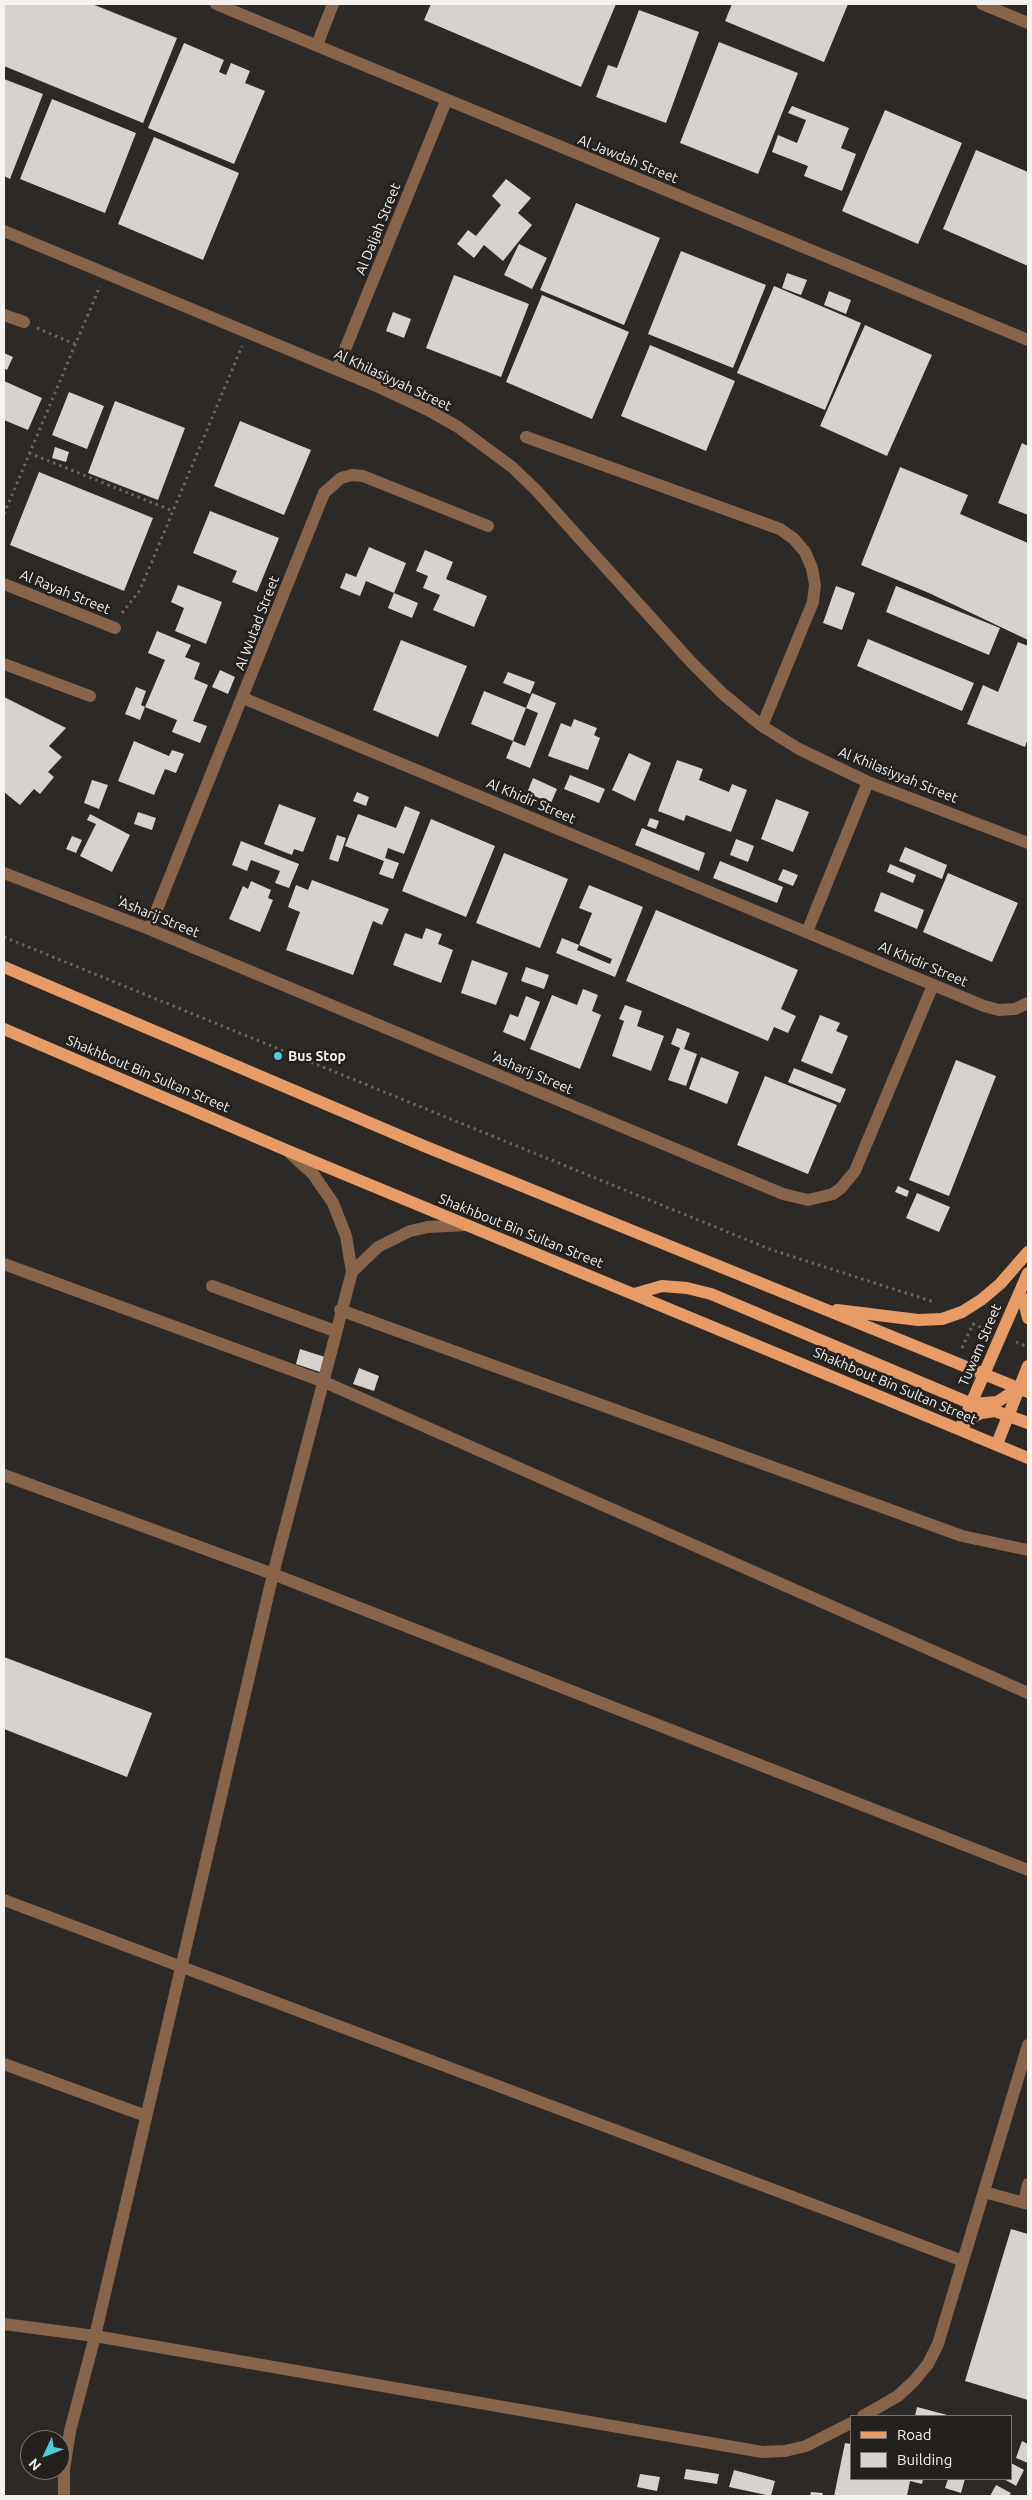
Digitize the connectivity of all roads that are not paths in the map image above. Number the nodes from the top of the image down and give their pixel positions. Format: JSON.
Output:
{"nodes":[{"id":1,"x":216,"y":4,"type":"edge"},
{"id":2,"x":333,"y":4,"type":"edge"},
{"id":3,"x":982,"y":4,"type":"edge"},
{"id":4,"x":1028,"y":23,"type":"edge"},
{"id":5,"x":316,"y":45,"type":"junction"},
{"id":6,"x":446,"y":100,"type":"junction"},
{"id":7,"x":4,"y":231,"type":"edge"},
{"id":8,"x":4,"y":315,"type":"edge"},
{"id":9,"x":24,"y":322,"type":"road end"},
{"id":10,"x":1028,"y":340,"type":"edge"},
{"id":11,"x":337,"y":369,"type":"junction"},
{"id":12,"x":526,"y":437,"type":"dead end"},
{"id":13,"x":488,"y":526,"type":"dead end"},
{"id":14,"x":5,"y":587,"type":"edge"},
{"id":15,"x":109,"y":626,"type":"road end"},
{"id":16,"x":4,"y":664,"type":"edge"},
{"id":17,"x":90,"y":696,"type":"dead end"},
{"id":18,"x":243,"y":698,"type":"junction"},
{"id":19,"x":762,"y":726,"type":"junction"},
{"id":20,"x":868,"y":782,"type":"junction"},
{"id":21,"x":1028,"y":843,"type":"edge"},
{"id":22,"x":4,"y":873,"type":"edge"},
{"id":23,"x":149,"y":930,"type":"junction"},
{"id":24,"x":807,"y":932,"type":"junction"},
{"id":25,"x":4,"y":967,"type":"edge"},
{"id":26,"x":933,"y":985,"type":"junction"},
{"id":27,"x":1028,"y":1003,"type":"edge"},
{"id":28,"x":4,"y":1029,"type":"edge"},
{"id":29,"x":286,"y":1150,"type":"junction"},
{"id":30,"x":467,"y":1225,"type":"junction"},
{"id":31,"x":1028,"y":1252,"type":"edge"},
{"id":32,"x":4,"y":1264,"type":"edge"},
{"id":33,"x":352,"y":1272,"type":"junction"},
{"id":34,"x":1028,"y":1273,"type":"edge"},
{"id":35,"x":212,"y":1286,"type":"dead end"},
{"id":36,"x":634,"y":1294,"type":"junction"},
{"id":37,"x":1028,"y":1298,"type":"edge"},
{"id":38,"x":817,"y":1307,"type":"junction"},
{"id":39,"x":340,"y":1310,"type":"junction"},
{"id":40,"x":1028,"y":1318,"type":"edge"},
{"id":41,"x":335,"y":1331,"type":"junction"},
{"id":42,"x":1028,"y":1366,"type":"edge"},
{"id":43,"x":984,"y":1375,"type":"junction"},
{"id":44,"x":322,"y":1381,"type":"junction"},
{"id":45,"x":1023,"y":1390,"type":"edge"},
{"id":46,"x":972,"y":1404,"type":"junction"},
{"id":47,"x":1008,"y":1415,"type":"junction"},
{"id":48,"x":1028,"y":1423,"type":"edge"},
{"id":49,"x":960,"y":1429,"type":"junction"},
{"id":50,"x":997,"y":1444,"type":"junction"},
{"id":51,"x":1028,"y":1458,"type":"edge"},
{"id":52,"x":4,"y":1475,"type":"edge"},
{"id":53,"x":1028,"y":1550,"type":"edge"},
{"id":54,"x":272,"y":1574,"type":"junction"},
{"id":55,"x":1028,"y":1693,"type":"edge"},
{"id":56,"x":1028,"y":1870,"type":"edge"},
{"id":57,"x":4,"y":1900,"type":"edge"},
{"id":58,"x":182,"y":1966,"type":"junction"},
{"id":59,"x":1028,"y":2045,"type":"edge"},
{"id":60,"x":4,"y":2064,"type":"edge"},
{"id":61,"x":146,"y":2116,"type":"junction"},
{"id":62,"x":1028,"y":2184,"type":"edge"},
{"id":63,"x":984,"y":2192,"type":"junction"},
{"id":64,"x":1026,"y":2203,"type":"edge"},
{"id":65,"x":963,"y":2261,"type":"junction"},
{"id":66,"x":4,"y":2324,"type":"edge"},
{"id":67,"x":95,"y":2336,"type":"junction"},
{"id":68,"x":865,"y":2415,"type":"edge"},
{"id":69,"x":850,"y":2424,"type":"edge"},
{"id":70,"x":64,"y":2496,"type":"edge"}],
"edges":[{"from":1,"to":5,"type":"street","name":"Al Jawdah Street"},
{"from":2,"to":5,"type":"street"},
{"from":3,"to":4,"type":"street"},
{"from":5,"to":6,"type":"street","name":"Al Jawdah Street"},
{"from":6,"to":10,"type":"street","name":"Al Jawdah Street"},
{"from":6,"to":11,"type":"street","name":"Al Daljah Street"},
{"from":7,"to":11,"type":"street","name":"Al Khilasiyyah Street"},
{"from":8,"to":9,"type":"street"},
{"from":11,"to":19,"type":"street","name":"Al Khilasiyyah Street"},
{"from":12,"to":19,"type":"street"},
{"from":13,"to":18,"type":"street","name":"Al Wutad Street"},
{"from":14,"to":15,"type":"street","name":"Al Rayah Street"},
{"from":16,"to":17,"type":"street"},
{"from":18,"to":23,"type":"street","name":"Al Wutad Street"},
{"from":18,"to":24,"type":"street","name":"Al Khidir Street"},
{"from":19,"to":20,"type":"street","name":"Al Khilasiyyah Street"},
{"from":20,"to":21,"type":"street","name":"Al Khilasiyyah Street"},
{"from":20,"to":24,"type":"street"},
{"from":22,"to":23,"type":"street","name":"'Asharij Street"},
{"from":23,"to":26,"type":"street","name":"'Asharij Street"},
{"from":24,"to":26,"type":"street","name":"Al Khidir Street"},
{"from":25,"to":38,"type":"main road"},
{"from":26,"to":27,"type":"street","name":"Al Khidir Street"},
{"from":28,"to":29,"type":"main road","name":"Shakhbout Bin Sultan Street"},
{"from":29,"to":30,"type":"main road","name":"Shakhbout Bin Sultan Street"},
{"from":29,"to":33,"type":"street"},
{"from":30,"to":33,"type":"street"},
{"from":30,"to":36,"type":"main road","name":"Shakhbout Bin Sultan Street"},
{"from":31,"to":38,"type":"main road"},
{"from":32,"to":44,"type":"street"},
{"from":33,"to":39,"type":"street"},
{"from":34,"to":43,"type":"main road","name":"Tuwam Street"},
{"from":35,"to":41,"type":"street"},
{"from":36,"to":46,"type":"main road"},
{"from":36,"to":49,"type":"main road","name":"Shakhbout Bin Sultan Street"},
{"from":37,"to":40,"type":"main road"},
{"from":38,"to":43,"type":"main road"},
{"from":39,"to":41,"type":"street"},
{"from":39,"to":53,"type":"street"},
{"from":41,"to":44,"type":"street"},
{"from":42,"to":45,"type":"main road"},
{"from":43,"to":45,"type":"main road"},
{"from":43,"to":46,"type":"main road","name":"Tuwam Street"},
{"from":44,"to":54,"type":"street"},
{"from":44,"to":55,"type":"street"},
{"from":45,"to":46,"type":"main road"},
{"from":45,"to":47,"type":"main road"},
{"from":46,"to":49,"type":"main road","name":"Tuwam Street"},
{"from":47,"to":48,"type":"main road"},
{"from":47,"to":49,"type":"main road"},
{"from":47,"to":50,"type":"main road"},
{"from":49,"to":50,"type":"main road","name":"Shakhbout Bin Sultan Street"},
{"from":50,"to":51,"type":"main road","name":"Shakhbout Bin Sultan Street"},
{"from":52,"to":54,"type":"street"},
{"from":54,"to":56,"type":"street"},
{"from":54,"to":58,"type":"street"},
{"from":57,"to":58,"type":"street"},
{"from":58,"to":61,"type":"street"},
{"from":58,"to":65,"type":"street"},
{"from":59,"to":63,"type":"street"},
{"from":60,"to":61,"type":"street"},
{"from":61,"to":67,"type":"street"},
{"from":62,"to":64,"type":"street"},
{"from":63,"to":64,"type":"street"},
{"from":63,"to":65,"type":"street"},
{"from":65,"to":68,"type":"street"},
{"from":66,"to":67,"type":"street"},
{"from":67,"to":69,"type":"street"},
{"from":67,"to":70,"type":"street"}]}
